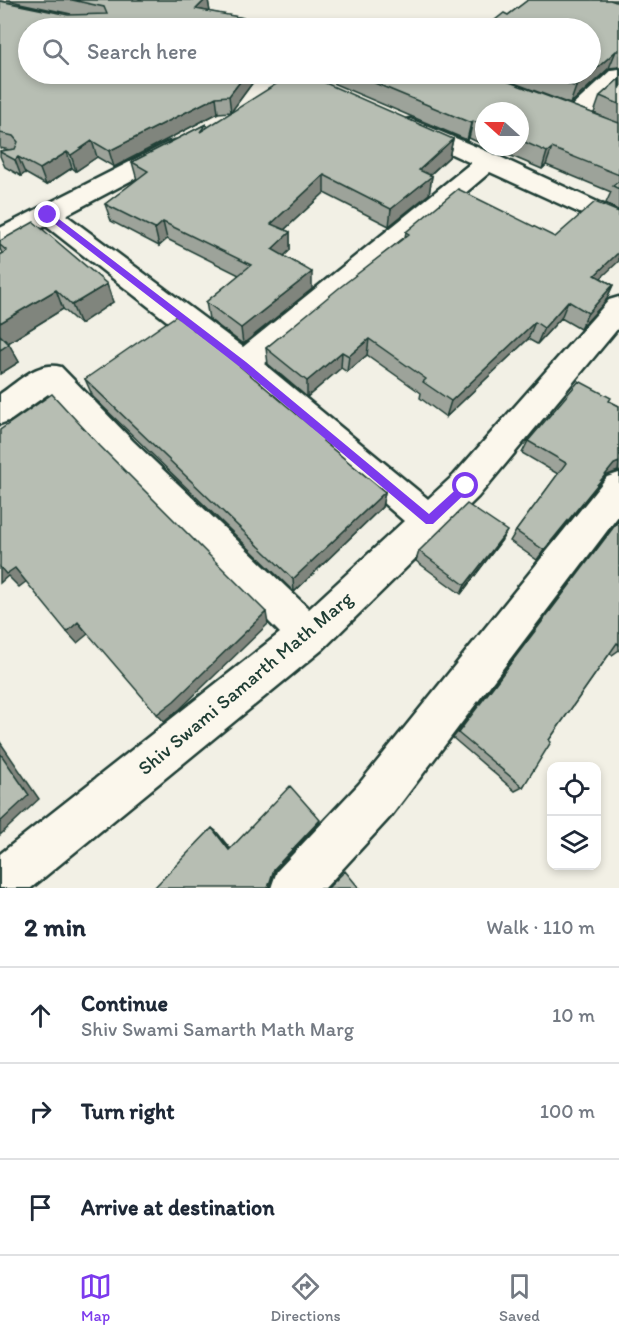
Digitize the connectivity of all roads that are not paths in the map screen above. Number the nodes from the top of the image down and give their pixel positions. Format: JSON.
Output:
{"nodes":[{"id":1,"x":619,"y":75,"type":"edge"},
{"id":2,"x":554,"y":108,"type":"edge"},
{"id":3,"x":575,"y":116,"type":"junction"},
{"id":4,"x":392,"y":118,"type":"edge"},
{"id":5,"x":597,"y":125,"type":"edge"},
{"id":6,"x":195,"y":137,"type":"edge"},
{"id":7,"x":489,"y":161,"type":"junction"},
{"id":8,"x":48,"y":215,"type":"junction"},
{"id":9,"x":619,"y":222,"type":"edge"},
{"id":10,"x":0,"y":239,"type":"edge"},
{"id":11,"x":619,"y":307,"type":"edge"},
{"id":12,"x":243,"y":364,"type":"junction"},
{"id":13,"x":0,"y":411,"type":"edge"},
{"id":14,"x":619,"y":488,"type":"edge"},
{"id":15,"x":429,"y":521,"type":"junction"},
{"id":16,"x":309,"y":635,"type":"junction"},
{"id":17,"x":0,"y":883,"type":"edge"},
{"id":18,"x":294,"y":888,"type":"edge"}],
"edges":[{"from":1,"to":3,"type":"street"},
{"from":2,"to":3,"type":"street"},
{"from":3,"to":5,"type":"street"},
{"from":4,"to":7,"type":"street"},
{"from":6,"to":8,"type":"street"},
{"from":7,"to":9,"type":"street"},
{"from":7,"to":12,"type":"street"},
{"from":8,"to":10,"type":"street"},
{"from":8,"to":12,"type":"street"},
{"from":11,"to":15,"type":"street","name":"Shiv Swami Samarth Math Marg"},
{"from":12,"to":15,"type":"street"},
{"from":13,"to":16,"type":"street"},
{"from":14,"to":18,"type":"street"},
{"from":15,"to":16,"type":"street","name":"Shiv Swami Samarth Math Marg"},
{"from":16,"to":17,"type":"street","name":"Shiv Swami Samarth Math Marg"}]}
